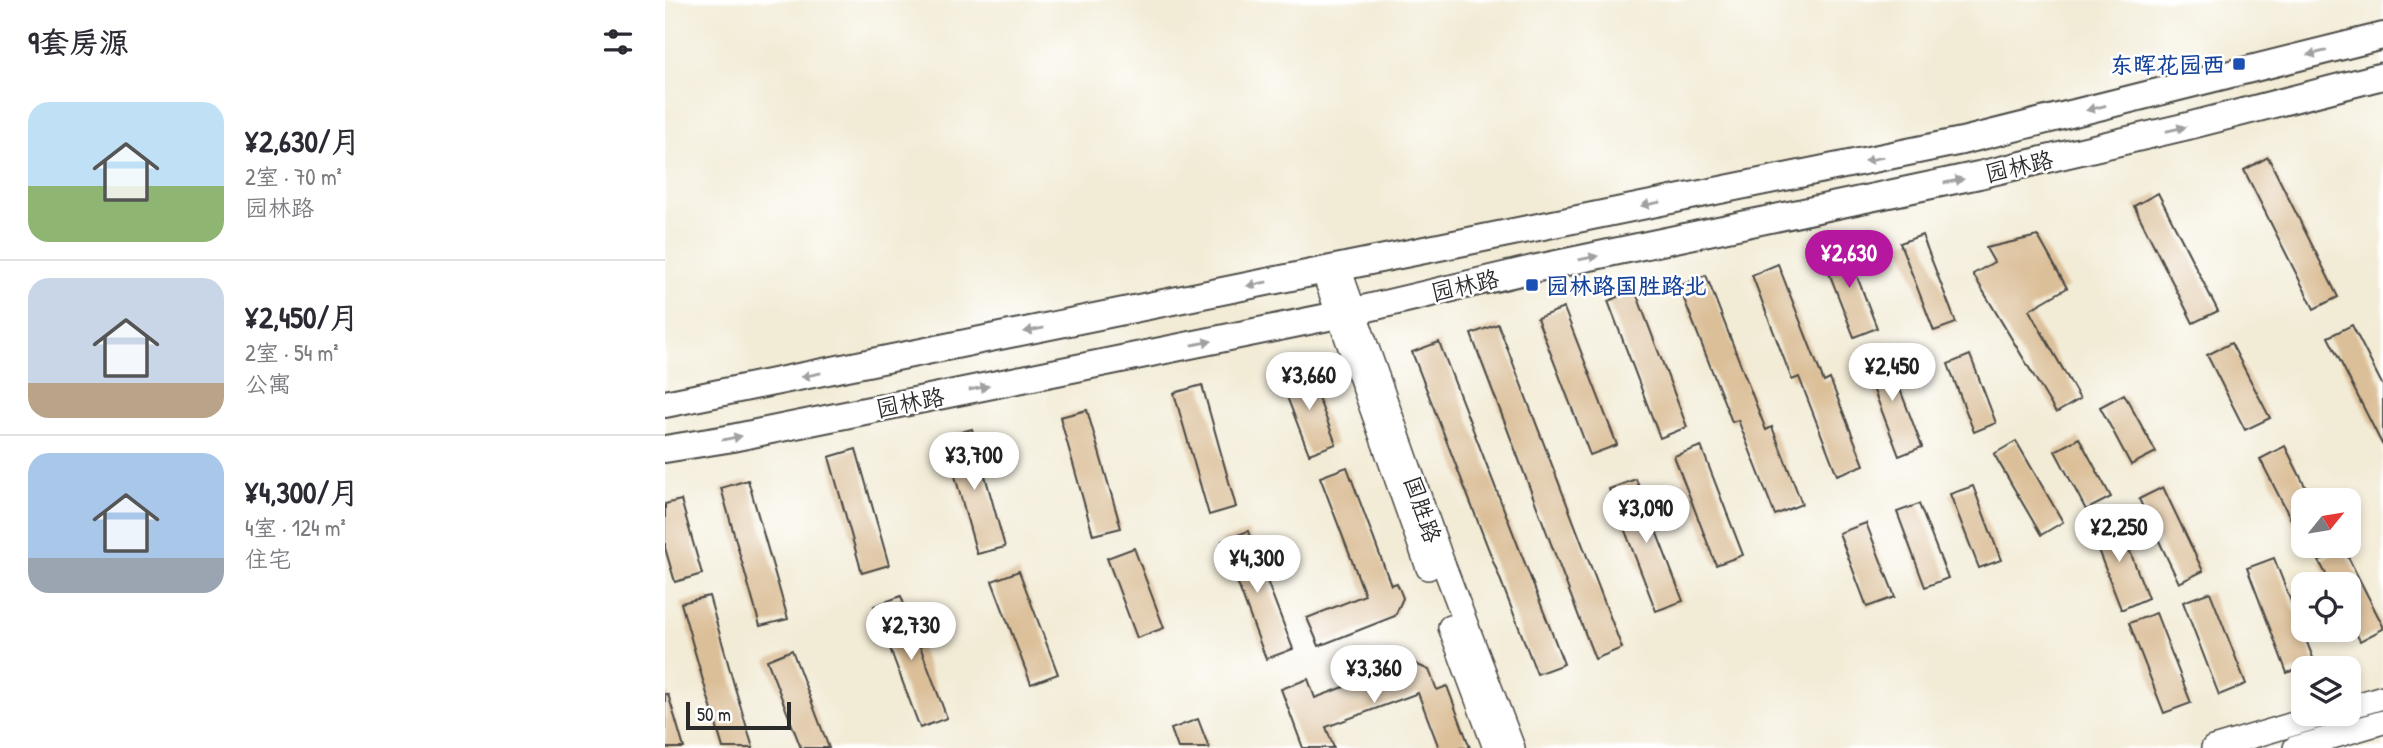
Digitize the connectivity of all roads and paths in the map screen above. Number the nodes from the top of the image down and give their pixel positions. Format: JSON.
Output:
{"nodes":[{"id":1,"x":2383,"y":36,"type":"edge"},
{"id":2,"x":2383,"y":76,"type":"edge"},
{"id":3,"x":1331,"y":269,"type":"junction"},
{"id":4,"x":1346,"y":313,"type":"junction"},
{"id":5,"x":665,"y":404,"type":"edge"},
{"id":6,"x":665,"y":449,"type":"edge"},
{"id":7,"x":2383,"y":697,"type":"edge"},
{"id":8,"x":2361,"y":703,"type":"edge"},
{"id":9,"x":2383,"y":722,"type":"edge"},
{"id":10,"x":2291,"y":725,"type":"edge"},
{"id":11,"x":1495,"y":748,"type":"edge"},
{"id":12,"x":1513,"y":748,"type":"edge"},
{"id":13,"x":2213,"y":748,"type":"edge"},
{"id":14,"x":2295,"y":748,"type":"edge"}],
"edges":[{"from":1,"to":3,"type":"main road","name":"园林路","one_way":true},
{"from":4,"to":2,"type":"main road","name":"园林路","one_way":true},
{"from":3,"to":4,"type":"street","name":"国胜路"},
{"from":3,"to":5,"type":"main road","name":"园林路","one_way":true},
{"from":6,"to":4,"type":"main road","name":"园林路","one_way":true},
{"from":4,"to":11,"type":"street","name":"国胜路"},
{"from":4,"to":12,"type":"street","name":"国胜路"},
{"from":7,"to":8,"type":"street"},
{"from":9,"to":14,"type":"street"},
{"from":10,"to":13,"type":"street"}]}
